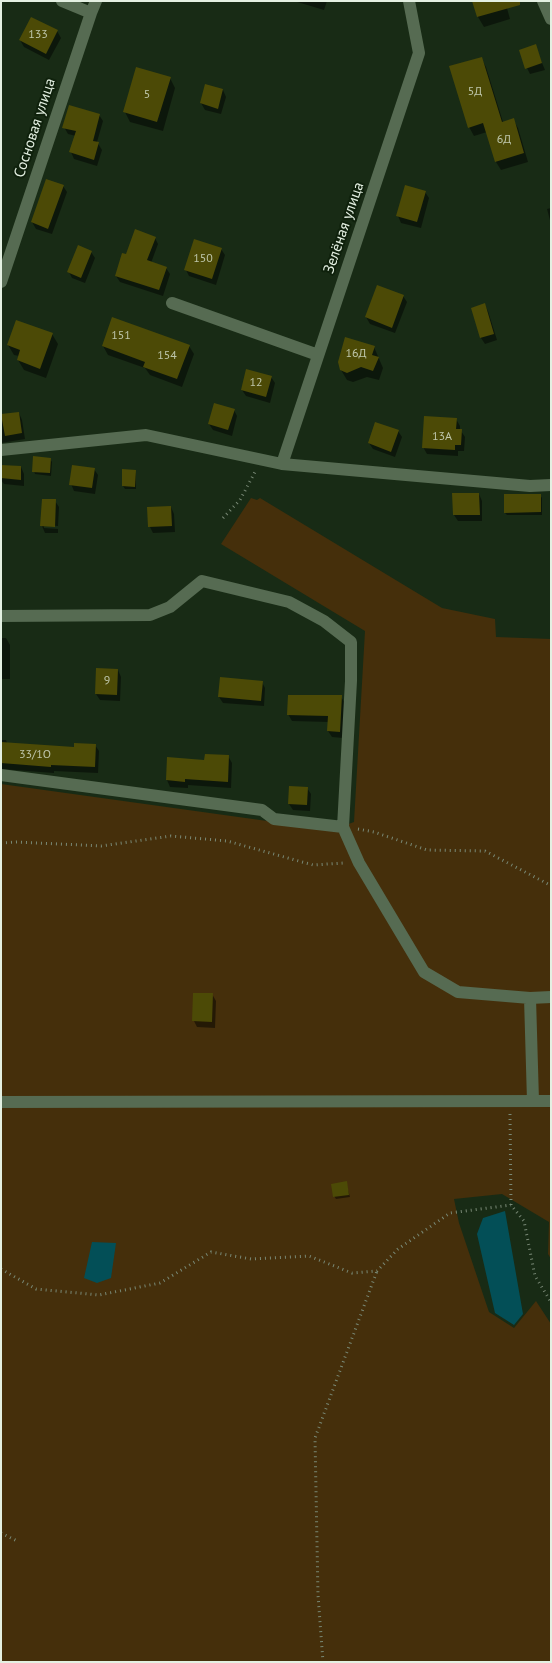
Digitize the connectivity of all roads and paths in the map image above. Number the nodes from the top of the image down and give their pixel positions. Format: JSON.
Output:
{"nodes":[{"id":1,"x":62,"y":1,"type":"edge"},
{"id":2,"x":408,"y":1,"type":"edge"},
{"id":3,"x":543,"y":1,"type":"edge"},
{"id":4,"x":93,"y":7,"type":"edge"},
{"id":5,"x":551,"y":19,"type":"edge"},
{"id":6,"x":1,"y":282,"type":"edge"},
{"id":7,"x":172,"y":303,"type":"dead end"},
{"id":8,"x":318,"y":355,"type":"junction"},
{"id":9,"x":1,"y":450,"type":"edge"},
{"id":10,"x":282,"y":464,"type":"junction"},
{"id":11,"x":250,"y":482,"type":"dead end"},
{"id":12,"x":551,"y":485,"type":"edge"},
{"id":13,"x":222,"y":518,"type":"dead end"},
{"id":14,"x":1,"y":616,"type":"edge"},
{"id":15,"x":1,"y":775,"type":"edge"},
{"id":16,"x":342,"y":827,"type":"junction"},
{"id":17,"x":1,"y":843,"type":"edge"},
{"id":18,"x":359,"y":863,"type":"junction"},
{"id":19,"x":551,"y":884,"type":"edge"},
{"id":20,"x":551,"y":997,"type":"edge"},
{"id":21,"x":530,"y":998,"type":"junction"},
{"id":22,"x":510,"y":1101,"type":"junction"},
{"id":23,"x":533,"y":1101,"type":"junction"},
{"id":24,"x":551,"y":1101,"type":"edge"},
{"id":25,"x":1,"y":1102,"type":"edge"},
{"id":26,"x":511,"y":1205,"type":"junction"},
{"id":27,"x":1,"y":1269,"type":"edge"},
{"id":28,"x":377,"y":1271,"type":"junction"},
{"id":29,"x":551,"y":1302,"type":"edge"},
{"id":30,"x":1,"y":1533,"type":"edge"},
{"id":31,"x":17,"y":1541,"type":"dead end"},
{"id":32,"x":323,"y":1662,"type":"edge"}],
"edges":[{"from":1,"to":4,"type":"street"},
{"from":2,"to":8,"type":"street","name":"Зелёная улица"},
{"from":3,"to":5,"type":"street"},
{"from":4,"to":6,"type":"street","name":"Сосновая улица"},
{"from":7,"to":8,"type":"street"},
{"from":8,"to":10,"type":"street","name":"Зелёная улица"},
{"from":9,"to":10,"type":"street"},
{"from":10,"to":12,"type":"street"},
{"from":11,"to":13,"type":"path"},
{"from":14,"to":16,"type":"street"},
{"from":15,"to":16,"type":"street"},
{"from":16,"to":18,"type":"street"},
{"from":16,"to":19,"type":"path"},
{"from":17,"to":18,"type":"path"},
{"from":18,"to":21,"type":"street"},
{"from":20,"to":21,"type":"street"},
{"from":21,"to":23,"type":"street"},
{"from":22,"to":23,"type":"street"},
{"from":22,"to":25,"type":"street"},
{"from":22,"to":26,"type":"path"},
{"from":23,"to":24,"type":"street"},
{"from":26,"to":28,"type":"path"},
{"from":26,"to":29,"type":"path"},
{"from":27,"to":28,"type":"path"},
{"from":28,"to":32,"type":"path"},
{"from":30,"to":31,"type":"path"}]}
